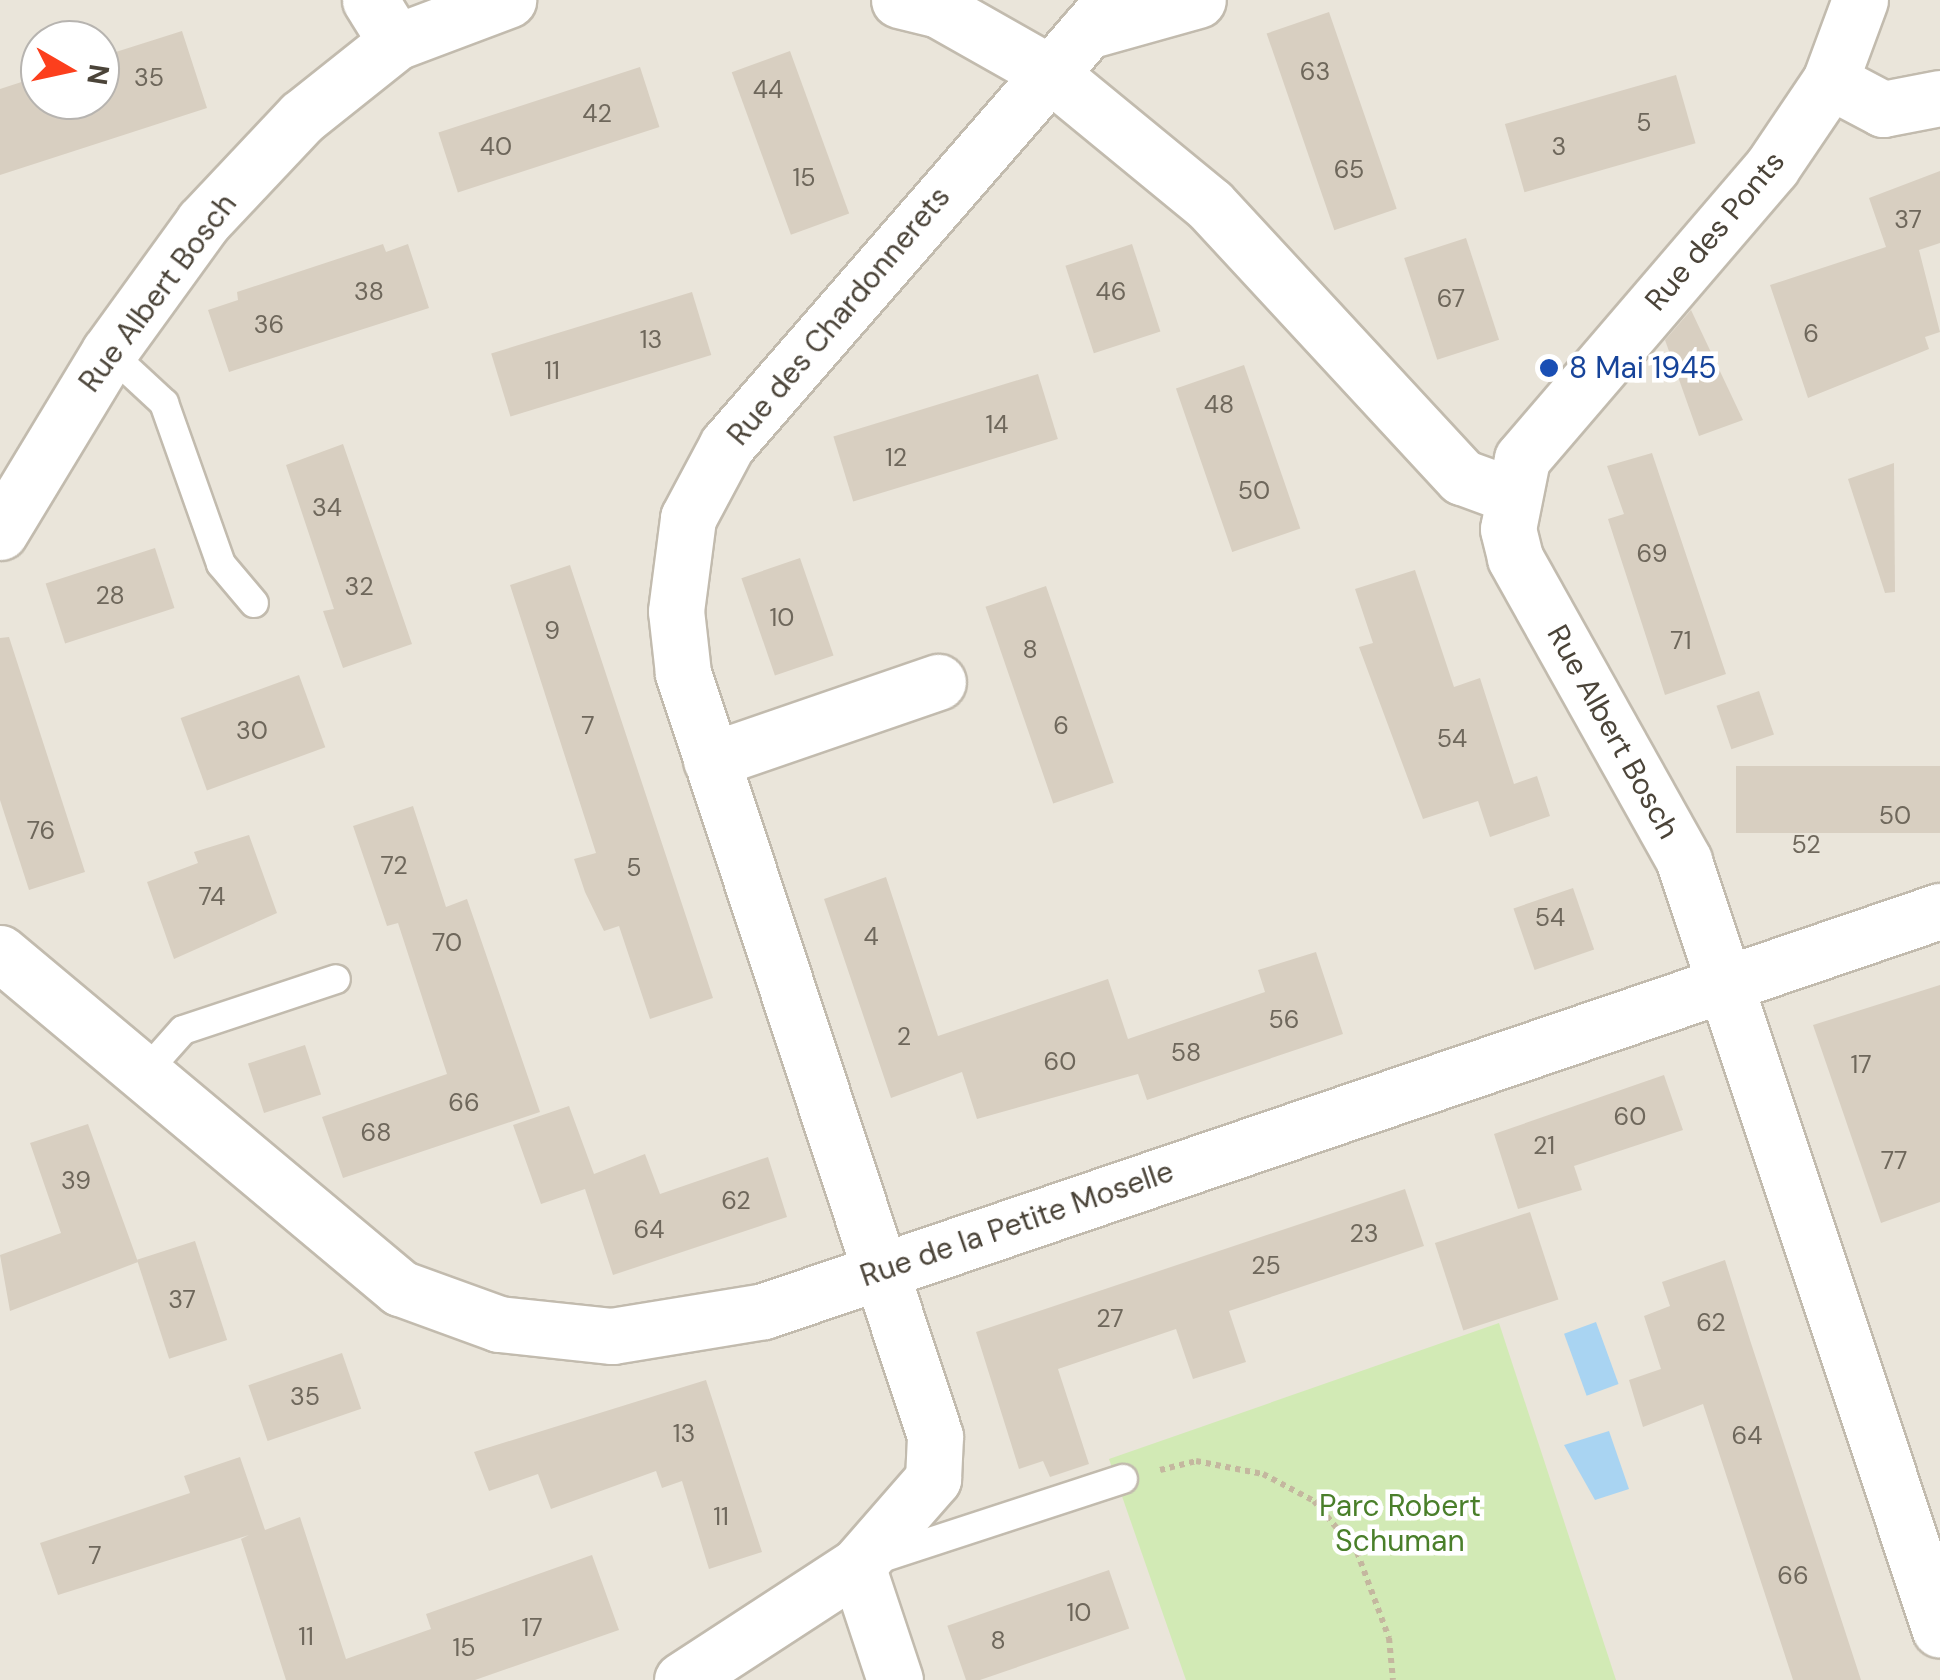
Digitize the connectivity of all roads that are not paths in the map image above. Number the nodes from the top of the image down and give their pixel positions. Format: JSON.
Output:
{"nodes":[{"id":1,"x":508,"y":0,"type":"edge"},
{"id":2,"x":899,"y":0,"type":"edge"},
{"id":3,"x":1198,"y":0,"type":"edge"},
{"id":4,"x":1860,"y":0,"type":"edge"},
{"id":5,"x":1101,"y":15,"type":"edge"},
{"id":6,"x":383,"y":21,"type":"edge"},
{"id":7,"x":1047,"y":71,"type":"junction"},
{"id":8,"x":1830,"y":81,"type":"junction"},
{"id":9,"x":1940,"y":98,"type":"edge"},
{"id":10,"x":109,"y":352,"type":"junction"},
{"id":11,"x":1510,"y":494,"type":"junction"},
{"id":12,"x":0,"y":532,"type":"edge"},
{"id":13,"x":254,"y":603,"type":"dead end"},
{"id":14,"x":938,"y":682,"type":"dead end"},
{"id":15,"x":710,"y":760,"type":"junction"},
{"id":16,"x":1940,"y":911,"type":"edge"},
{"id":17,"x":0,"y":953,"type":"edge"},
{"id":18,"x":336,"y":979,"type":"dead end"},
{"id":19,"x":1724,"y":982,"type":"junction"},
{"id":20,"x":143,"y":1075,"type":"junction"},
{"id":21,"x":879,"y":1272,"type":"junction"},
{"id":22,"x":1122,"y":1479,"type":"road end"},
{"id":23,"x":857,"y":1566,"type":"junction"},
{"id":24,"x":1940,"y":1630,"type":"edge"},
{"id":25,"x":682,"y":1680,"type":"edge"},
{"id":26,"x":896,"y":1680,"type":"edge"}],
"edges":[{"from":1,"to":6,"type":"street","name":"Rue Albert Bosch"},
{"from":2,"to":7,"type":"street"},
{"from":3,"to":5,"type":"street"},
{"from":4,"to":8,"type":"street","name":"Rue des Ponts"},
{"from":5,"to":7,"type":"street"},
{"from":6,"to":10,"type":"street","name":"Rue Albert Bosch"},
{"from":7,"to":11,"type":"street"},
{"from":7,"to":15,"type":"street","name":"Rue des Chardonnerets"},
{"from":8,"to":9,"type":"street"},
{"from":8,"to":11,"type":"street","name":"Rue des Ponts"},
{"from":10,"to":12,"type":"street","name":"Rue Albert Bosch"},
{"from":10,"to":13,"type":"lane"},
{"from":11,"to":19,"type":"street","name":"Rue Albert Bosch"},
{"from":14,"to":15,"type":"street"},
{"from":15,"to":21,"type":"street","name":"Rue des Chardonnerets"},
{"from":16,"to":19,"type":"street","name":"Rue de la Petite Moselle"},
{"from":17,"to":20,"type":"street","name":"Rue de la Petite Moselle"},
{"from":18,"to":20,"type":"lane"},
{"from":19,"to":21,"type":"street","name":"Rue de la Petite Moselle"},
{"from":19,"to":24,"type":"street","name":"Rue Albert Bosch"},
{"from":20,"to":21,"type":"street","name":"Rue de la Petite Moselle"},
{"from":21,"to":23,"type":"street","name":"Rue des Chardonnerets"},
{"from":22,"to":23,"type":"lane"},
{"from":23,"to":25,"type":"street","name":"Rue des Chardonnerets"},
{"from":23,"to":26,"type":"street"}]}
